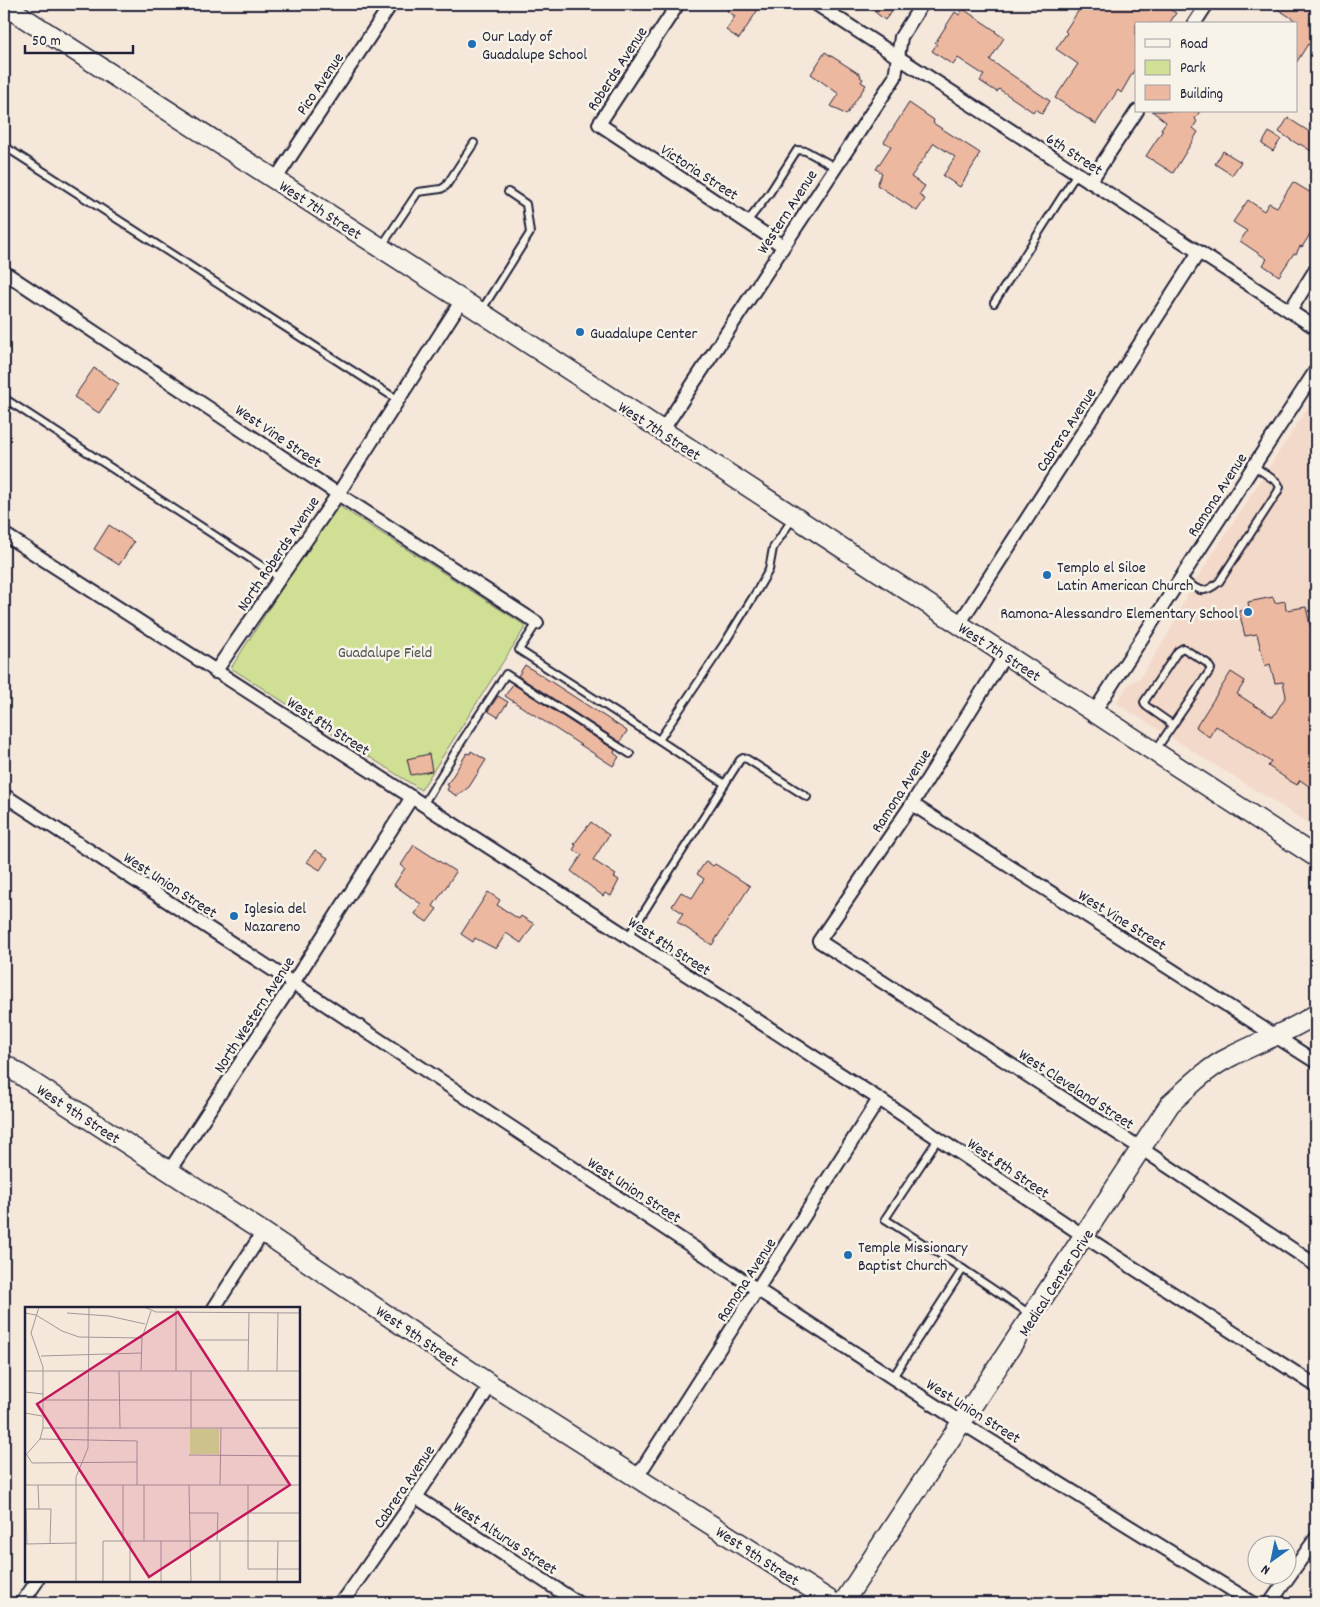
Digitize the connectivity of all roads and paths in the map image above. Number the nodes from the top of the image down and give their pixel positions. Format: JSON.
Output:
{"nodes":[{"id":1,"x":391,"y":4,"type":"edge"},
{"id":2,"x":678,"y":4,"type":"edge"},
{"id":3,"x":816,"y":4,"type":"edge"},
{"id":4,"x":922,"y":4,"type":"edge"},
{"id":5,"x":1207,"y":4,"type":"edge"},
{"id":6,"x":4,"y":5,"type":"edge"},
{"id":7,"x":1195,"y":22,"type":"edge"},
{"id":8,"x":898,"y":57,"type":"junction"},
{"id":9,"x":1135,"y":112,"type":"edge"},
{"id":10,"x":599,"y":124,"type":"joint"},
{"id":11,"x":474,"y":143,"type":"dead end"},
{"id":12,"x":4,"y":146,"type":"edge"},
{"id":13,"x":835,"y":167,"type":"junction"},
{"id":14,"x":1077,"y":173,"type":"junction"},
{"id":15,"x":275,"y":180,"type":"junction"},
{"id":16,"x":1090,"y":182,"type":"junction"},
{"id":17,"x":508,"y":192,"type":"dead end"},
{"id":18,"x":747,"y":222,"type":"junction"},
{"id":19,"x":783,"y":246,"type":"junction"},
{"id":20,"x":381,"y":248,"type":"junction"},
{"id":21,"x":1199,"y":252,"type":"junction"},
{"id":22,"x":1316,"y":269,"type":"edge"},
{"id":23,"x":4,"y":272,"type":"edge"},
{"id":24,"x":462,"y":300,"type":"junction"},
{"id":25,"x":994,"y":303,"type":"dead end"},
{"id":26,"x":1290,"y":311,"type":"junction"},
{"id":27,"x":480,"y":312,"type":"junction"},
{"id":28,"x":1316,"y":328,"type":"edge"},
{"id":29,"x":1316,"y":370,"type":"edge"},
{"id":30,"x":4,"y":398,"type":"edge"},
{"id":31,"x":398,"y":400,"type":"junction"},
{"id":32,"x":662,"y":431,"type":"junction"},
{"id":33,"x":1254,"y":466,"type":"junction"},
{"id":34,"x":338,"y":494,"type":"junction"},
{"id":35,"x":794,"y":517,"type":"junction"},
{"id":36,"x":4,"y":534,"type":"edge"},
{"id":37,"x":280,"y":578,"type":"junction"},
{"id":38,"x":1182,"y":578,"type":"junction"},
{"id":39,"x":537,"y":623,"type":"joint"},
{"id":40,"x":959,"y":624,"type":"junction"},
{"id":41,"x":1005,"y":655,"type":"junction"},
{"id":42,"x":215,"y":672,"type":"junction"},
{"id":43,"x":1094,"y":712,"type":"junction"},
{"id":44,"x":1173,"y":725,"type":"junction"},
{"id":45,"x":659,"y":740,"type":"junction"},
{"id":46,"x":1155,"y":752,"type":"junction"},
{"id":47,"x":630,"y":754,"type":"dead end"},
{"id":48,"x":725,"y":784,"type":"junction"},
{"id":49,"x":4,"y":795,"type":"edge"},
{"id":50,"x":412,"y":797,"type":"junction"},
{"id":51,"x":807,"y":797,"type":"dead end"},
{"id":52,"x":912,"y":804,"type":"junction"},
{"id":53,"x":423,"y":805,"type":"junction"},
{"id":54,"x":1316,"y":856,"type":"edge"},
{"id":55,"x":628,"y":937,"type":"junction"},
{"id":56,"x":819,"y":941,"type":"joint"},
{"id":57,"x":293,"y":983,"type":"junction"},
{"id":58,"x":1316,"y":1014,"type":"edge"},
{"id":59,"x":1275,"y":1035,"type":"junction"},
{"id":60,"x":1316,"y":1062,"type":"edge"},
{"id":61,"x":4,"y":1064,"type":"edge"},
{"id":62,"x":879,"y":1099,"type":"junction"},
{"id":63,"x":938,"y":1139,"type":"junction"},
{"id":64,"x":1142,"y":1149,"type":"junction"},
{"id":65,"x":169,"y":1171,"type":"junction"},
{"id":66,"x":263,"y":1232,"type":"junction"},
{"id":67,"x":1084,"y":1236,"type":"junction"},
{"id":68,"x":1316,"y":1265,"type":"edge"},
{"id":69,"x":963,"y":1268,"type":"junction"},
{"id":70,"x":758,"y":1290,"type":"junction"},
{"id":71,"x":215,"y":1307,"type":"edge"},
{"id":72,"x":1032,"y":1316,"type":"junction"},
{"id":73,"x":893,"y":1377,"type":"junction"},
{"id":74,"x":491,"y":1384,"type":"junction"},
{"id":75,"x":1316,"y":1386,"type":"edge"},
{"id":76,"x":962,"y":1423,"type":"junction"},
{"id":77,"x":637,"y":1477,"type":"junction"},
{"id":78,"x":416,"y":1497,"type":"junction"},
{"id":79,"x":1316,"y":1538,"type":"edge"},
{"id":80,"x":36,"y":1582,"type":"edge"},
{"id":81,"x":346,"y":1601,"type":"edge"},
{"id":82,"x":22,"y":1603,"type":"edge"},
{"id":83,"x":578,"y":1603,"type":"edge"},
{"id":84,"x":834,"y":1603,"type":"edge"},
{"id":85,"x":843,"y":1603,"type":"edge"},
{"id":86,"x":1253,"y":1603,"type":"edge"},
{"id":87,"x":1270,"y":1603,"type":"edge"}],
"edges":[{"from":1,"to":15,"type":"street","name":"Pico Avenue"},
{"from":2,"to":10,"type":"street","name":"Roberds Avenue"},
{"from":3,"to":8,"type":"street","name":"6th Street"},
{"from":4,"to":8,"type":"street","name":"Western Avenue"},
{"from":5,"to":7,"type":"street"},
{"from":6,"to":15,"type":"street","name":"West 7th Street"},
{"from":8,"to":13,"type":"street","name":"Western Avenue"},
{"from":8,"to":14,"type":"street","name":"6th Street"},
{"from":9,"to":16,"type":"street"},
{"from":10,"to":18,"type":"street","name":"Victoria Street"},
{"from":11,"to":20,"type":"lane"},
{"from":12,"to":31,"type":"lane"},
{"from":13,"to":18,"type":"lane"},
{"from":13,"to":19,"type":"street","name":"Western Avenue"},
{"from":14,"to":16,"type":"street","name":"6th Street"},
{"from":14,"to":25,"type":"lane"},
{"from":15,"to":20,"type":"street","name":"West 7th Street"},
{"from":16,"to":21,"type":"street","name":"6th Street"},
{"from":17,"to":27,"type":"lane"},
{"from":18,"to":19,"type":"street","name":"Victoria Street"},
{"from":19,"to":32,"type":"street","name":"Western Avenue"},
{"from":20,"to":24,"type":"street","name":"West 7th Street"},
{"from":21,"to":26,"type":"street","name":"6th Street"},
{"from":21,"to":40,"type":"street","name":"Cabrera Avenue"},
{"from":22,"to":26,"type":"street"},
{"from":23,"to":34,"type":"street","name":"West Vine Street"},
{"from":24,"to":27,"type":"street","name":"West 7th Street"},
{"from":24,"to":31,"type":"street","name":"North Roberds Avenue"},
{"from":26,"to":28,"type":"street","name":"6th Street"},
{"from":27,"to":32,"type":"street","name":"West 7th Street"},
{"from":29,"to":33,"type":"street","name":"Ramona Avenue"},
{"from":30,"to":37,"type":"lane"},
{"from":31,"to":34,"type":"street","name":"North Roberds Avenue"},
{"from":32,"to":35,"type":"street","name":"West 7th Street"},
{"from":33,"to":38,"type":"street","name":"Ramona Avenue"},
{"from":33,"to":38,"type":"lane"},
{"from":34,"to":37,"type":"street","name":"North Roberds Avenue"},
{"from":34,"to":39,"type":"street","name":"West Vine Street"},
{"from":35,"to":40,"type":"street","name":"West 7th Street"},
{"from":35,"to":45,"type":"lane"},
{"from":36,"to":42,"type":"street","name":"West 8th Street"},
{"from":37,"to":42,"type":"street","name":"North Roberds Avenue"},
{"from":38,"to":43,"type":"street","name":"Ramona Avenue"},
{"from":39,"to":45,"type":"lane"},
{"from":40,"to":41,"type":"street","name":"West 7th Street"},
{"from":41,"to":43,"type":"street","name":"West 7th Street"},
{"from":41,"to":52,"type":"street","name":"Ramona Avenue"},
{"from":42,"to":50,"type":"street","name":"West 8th Street"},
{"from":43,"to":46,"type":"street","name":"West 7th Street"},
{"from":44,"to":44,"type":"lane"},
{"from":44,"to":46,"type":"lane"},
{"from":45,"to":48,"type":"lane"},
{"from":46,"to":54,"type":"street","name":"West 7th Street"},
{"from":47,"to":53,"type":"lane"},
{"from":48,"to":51,"type":"lane"},
{"from":48,"to":55,"type":"lane"},
{"from":49,"to":57,"type":"street","name":"West Union Street"},
{"from":50,"to":53,"type":"street","name":"West 8th Street"},
{"from":50,"to":57,"type":"street","name":"North Western Avenue"},
{"from":52,"to":56,"type":"street","name":"Ramona Avenue"},
{"from":52,"to":59,"type":"street","name":"West Vine Street"},
{"from":53,"to":55,"type":"street","name":"West 8th Street"},
{"from":55,"to":62,"type":"street","name":"West 8th Street"},
{"from":56,"to":64,"type":"street","name":"West Cleveland Street"},
{"from":57,"to":65,"type":"street","name":"North Western Avenue"},
{"from":57,"to":70,"type":"street","name":"West Union Street"},
{"from":58,"to":59,"type":"street","name":"Medical Center Drive"},
{"from":59,"to":60,"type":"street","name":"West Vine Street"},
{"from":59,"to":64,"type":"street","name":"Medical Center Drive"},
{"from":61,"to":65,"type":"street","name":"West 9th Street"},
{"from":62,"to":63,"type":"street","name":"West 8th Street"},
{"from":62,"to":70,"type":"street","name":"Ramona Avenue"},
{"from":63,"to":67,"type":"street","name":"West 8th Street"},
{"from":63,"to":69,"type":"lane"},
{"from":64,"to":67,"type":"street","name":"Medical Center Drive"},
{"from":64,"to":68,"type":"street","name":"West Cleveland Street"},
{"from":65,"to":66,"type":"street","name":"West 9th Street"},
{"from":66,"to":71,"type":"street"},
{"from":66,"to":74,"type":"street","name":"West 9th Street"},
{"from":67,"to":72,"type":"street","name":"Medical Center Drive"},
{"from":67,"to":75,"type":"street","name":"West 8th Street"},
{"from":69,"to":72,"type":"lane"},
{"from":69,"to":73,"type":"lane"},
{"from":70,"to":73,"type":"street","name":"West Union Street"},
{"from":70,"to":77,"type":"street","name":"Ramona Avenue"},
{"from":72,"to":76,"type":"street","name":"Medical Center Drive"},
{"from":73,"to":76,"type":"street","name":"West Union Street"},
{"from":74,"to":77,"type":"street","name":"West 9th Street"},
{"from":74,"to":78,"type":"street","name":"Cabrera Avenue"},
{"from":76,"to":85,"type":"street","name":"Medical Center Drive"},
{"from":76,"to":86,"type":"street","name":"West Union Street"},
{"from":77,"to":84,"type":"street","name":"West 9th Street"},
{"from":78,"to":81,"type":"street","name":"Cabrera Avenue"},
{"from":78,"to":83,"type":"street","name":"West Alturus Street"},
{"from":79,"to":87,"type":"street"},
{"from":80,"to":82,"type":"street"}]}
